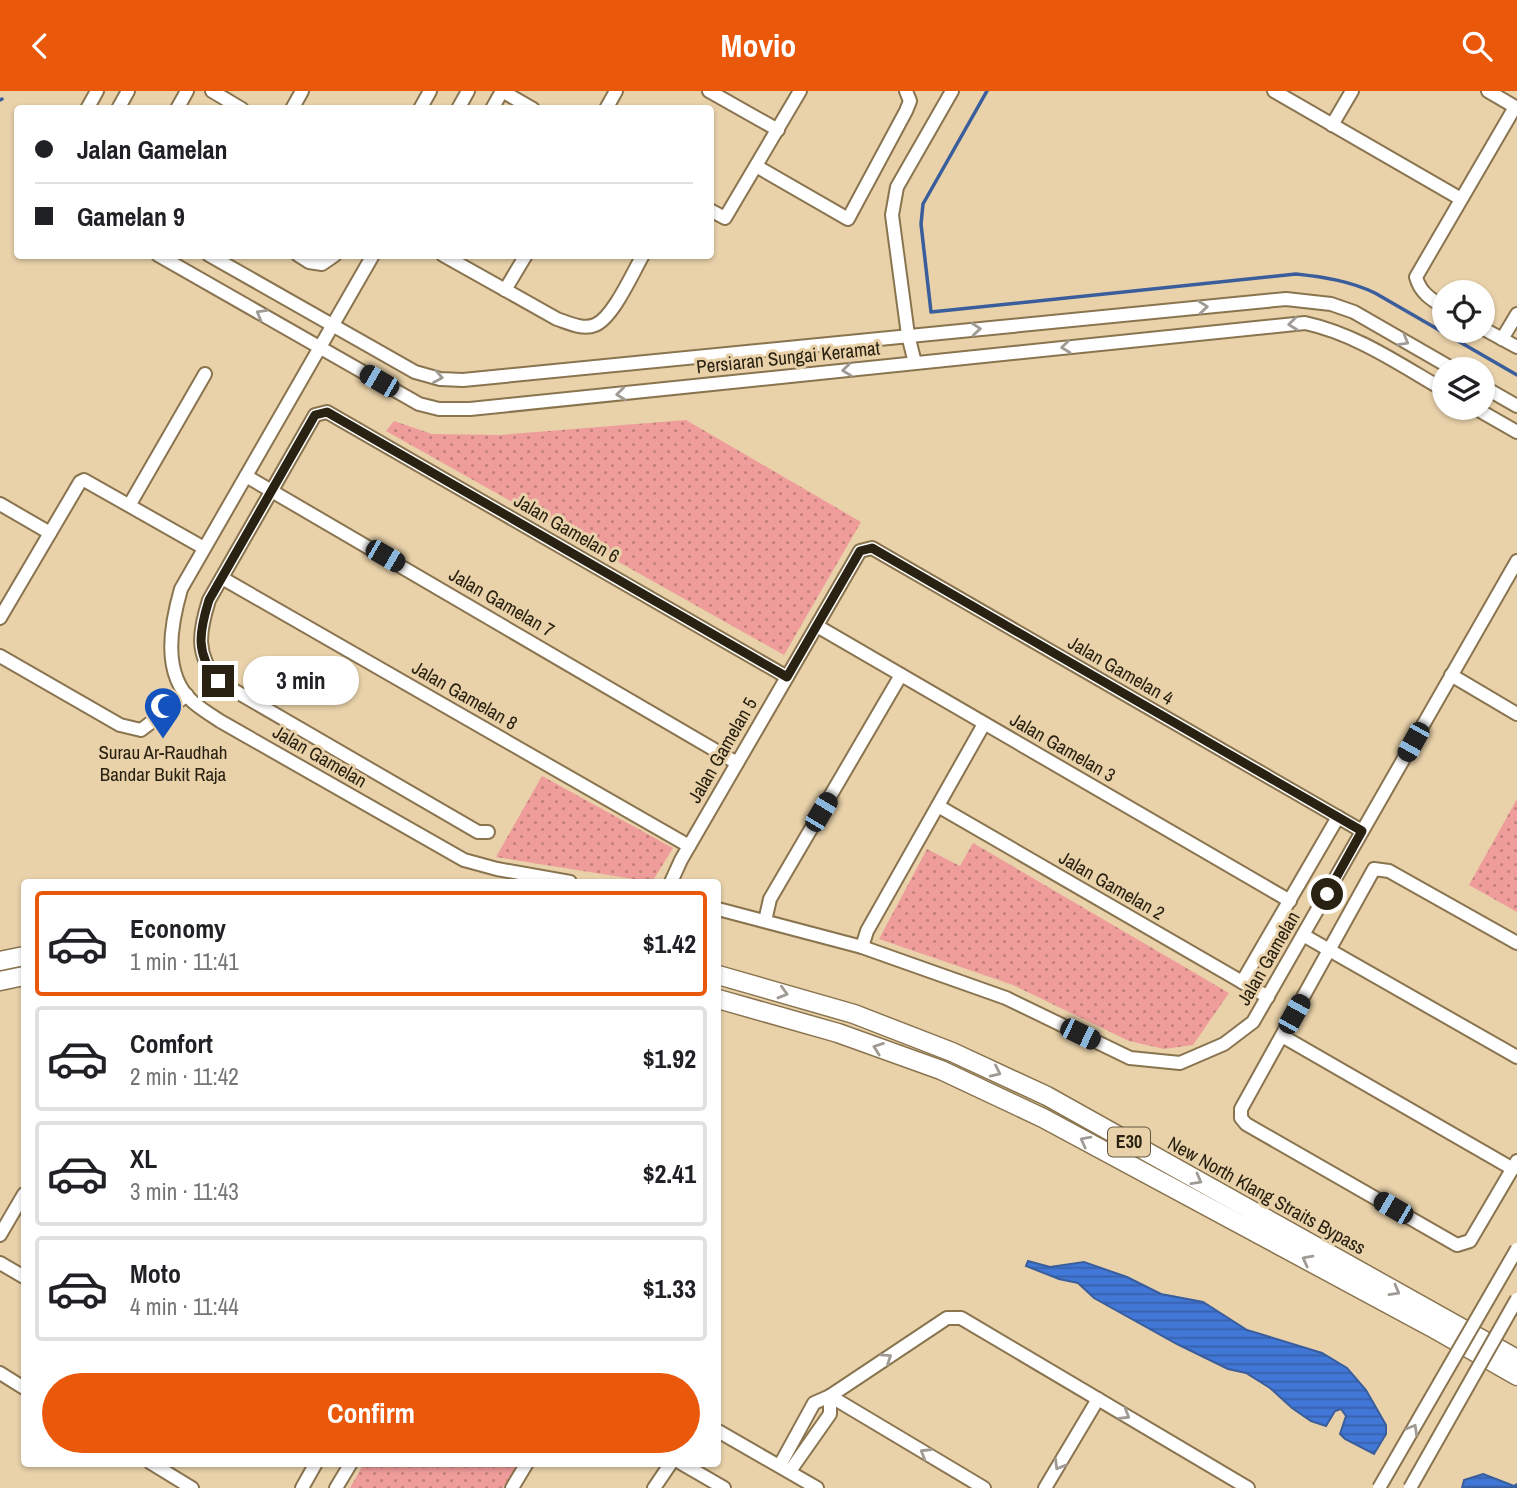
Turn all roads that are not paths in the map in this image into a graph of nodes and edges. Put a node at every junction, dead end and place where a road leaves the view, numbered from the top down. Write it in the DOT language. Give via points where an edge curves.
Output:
graph roads {
  1 [pos="212,91"];
  2 [pos="502,91"];
  3 [pos="709,91"];
  4 [pos="800,91"];
  5 [pos="906,91"];
  6 [pos="952,91"];
  7 [pos="1274,91"];
  8 [pos="1352,91"];
  9 [pos="1488,91"];
  10 [pos="235,105"];
  11 [pos="526,105"];
  12 [pos="1516,107"];
  13 [pos="1332,125"];
  14 [pos="778,129"];
  15 [pos="756,166"];
  16 [pos="1461,199"];
  17 [pos="714,212"];
  18 [pos="165,259"];
  19 [pos="216,259"];
  20 [pos="304,259"];
  21 [pos="332,259"];
  22 [pos="371,259"];
  23 [pos="450,259"];
  24 [pos="524,259"];
  25 [pos="641,259"];
  26 [pos="505,290"];
  27 [pos="1432,301"];
  28 [pos="1517,314"];
  29 [pos="333,326"];
  30 [pos="908,335"];
  31 [pos="1495,335"];
  32 [pos="1502,339"];
  33 [pos="1517,347"];
  34 [pos="320,348"];
  35 [pos="1432,357"];
  36 [pos="915,363"];
  37 [pos="205,374"];
  38 [pos="1432,383"];
  39 [pos="1495,393"];
  40 [pos="1517,406"];
  41 [pos="1495,419"];
  42 [pos="1517,432"];
  43 [pos="246,476"];
  44 [pos="272,491"];
  45 [pos="0,504"];
  46 [pos="130,504"];
  47 [pos="50,533"];
  48 [pos="204,548"];
  49 [pos="860,551"];
  50 [pos="1517,561"];
  51 [pos="222,577"];
  52 [pos="0,589"];
  53 [pos="12,597"];
  54 [pos="0,618"];
  55 [pos="817,627"];
  56 [pos="0,656"];
  57 [pos="901,675"];
  58 [pos="1451,675"];
  59 [pos="787,677"];
  60 [pos="187,695"];
  61 [pos="1517,714"];
  62 [pos="984,724"];
  63 [pos="737,763"];
  64 [pos="937,806"];
  65 [pos="1338,817"];
  66 [pos="1362,831"];
  67 [pos="488,832"];
  68 [pos="689,846"];
  69 [pos="553,879"];
  70 [pos="672,879"];
  71 [pos="1290,901"];
  72 [pos="721,910"];
  73 [pos="765,921"];
  74 [pos="1303,935"];
  75 [pos="1517,943"];
  76 [pos="862,947"];
  77 [pos="1329,950"];
  78 [pos="21,957"];
  79 [pos="0,961"];
  80 [pos="721,976"];
  81 [pos="21,978"];
  82 [pos="0,981"];
  83 [pos="1241,982"];
  84 [pos="1268,997"];
  85 [pos="721,1000"];
  86 [pos="1282,1036"];
  87 [pos="1517,1057"];
  88 [pos="1515,1165"];
  89 [pos="21,1199"];
  90 [pos="0,1235"];
  91 [pos="1517,1249"];
  92 [pos="0,1262"];
  93 [pos="21,1275"];
  94 [pos="1517,1299"];
  95 [pos="1517,1359"];
  96 [pos="0,1373"];
  97 [pos="1517,1376"];
  98 [pos="21,1386"];
  99 [pos="830,1396"];
  100 [pos="1098,1399"];
  101 [pos="721,1433"];
  102 [pos="157,1467"];
  103 [pos="314,1467"];
  104 [pos="345,1467"];
  105 [pos="525,1467"];
  106 [pos="668,1467"];
  107 [pos="688,1467"];
  108 [pos="785,1468"];
  109 [pos="192,1488"];
  110 [pos="302,1488"];
  111 [pos="336,1488"];
  112 [pos="512,1488"];
  113 [pos="654,1488"];
  114 [pos="724,1488"];
  115 [pos="817,1488"];
  116 [pos="984,1488"];
  117 [pos="1045,1488"];
  118 [pos="1248,1488"];
  119 [pos="1379,1488"];
  120 [pos="1410,1488"];
  1 -- 10 [label="street"];
  2 -- 11 [label="street"];
  3 -- 14 [label="street"];
  4 -- 14 [label="street"];
  5 -- 15 [label="street" via="910,101 906,111 848,219"];
  6 -- 30 [label="street" via="897,187 892,215"];
  7 -- 13 [label="street"];
  8 -- 13 [label="street"];
  9 -- 12 [label="street"];
  12 -- 16 [label="street"];
  13 -- 16 [label="street"];
  14 -- 15 [label="street"];
  15 -- 17 [label="street" via="725,218"];
  16 -- 27 [label="street" via="1416,277"];
  34 -- 18 [label="street, Persiaran Sungai Keramat, one-way"];
  19 -- 29 [label="street, Persiaran Sungai Keramat"];
  20 -- 21 [label="street" via="323,264"];
  22 -- 29 [label="street, Jalan Gamelan"];
  23 -- 26 [label="street"];
  24 -- 26 [label="street"];
  25 -- 26 [label="street" via="610,311 596,325 576,326 557,319"];
  28 -- 32 [label="street"];
  29 -- 30 [label="street, Persiaran Sungai Keramat, one-way" via="415,372 463,380"];
  29 -- 34 [label="street, Jalan Gamelan"];
  30 -- 35 [label="street, Persiaran Sungai Keramat, one-way" via="1286,299 1331,304 1354,312"];
  30 -- 36 [label="street"];
  31 -- 32 [label="street"];
  32 -- 33 [label="street"];
  36 -- 34 [label="street, Persiaran Sungai Keramat, one-way" via="439,409 419,404"];
  34 -- 43 [label="street, Jalan Gamelan"];
  38 -- 36 [label="street, Persiaran Sungai Keramat, one-way" via="1358,341 1304,323"];
  37 -- 46 [label="street"];
  39 -- 40 [label="street"];
  41 -- 42 [label="street"];
  43 -- 44 [label="street, Jalan Gamelan 7"];
  43 -- 48 [label="street, Jalan Gamelan"];
  44 -- 51 [label="street"];
  44 -- 59 [label="street, Jalan Gamelan 6" via="315,415 327,412"];
  44 -- 63 [label="street, Jalan Gamelan 7"];
  45 -- 47 [label="street"];
  46 -- 47 [label="street" via="84,480"];
  46 -- 48 [label="street"];
  47 -- 53 [label="street"];
  48 -- 60 [label="street, Jalan Gamelan" via="180,589 171,622 172,659"];
  49 -- 55 [label="street, Jalan Gamelan 5"];
  49 -- 65 [label="street, Jalan Gamelan 4" via="872,548"];
  50 -- 58 [label="street, Jalan Gamelan"];
  51 -- 67 [label="street" via="209,600 200,644 206,667 218,681 467,826"];
  51 -- 68 [label="street, Jalan Gamelan 8"];
  52 -- 53 [label="street"];
  53 -- 54 [label="street"];
  55 -- 57 [label="street, Jalan Gamelan 3"];
  55 -- 59 [label="street, Jalan Gamelan 5"];
  56 -- 60 [label="street" via="120,725 141,730"];
  57 -- 62 [label="street, Jalan Gamelan 3"];
  57 -- 73 [label="street" via="770,899"];
  58 -- 61 [label="street"];
  58 -- 66 [label="street, Jalan Gamelan"];
  59 -- 63 [label="street, Jalan Gamelan 5"];
  60 -- 69 [label="street, Jalan Gamelan" via="220,721 464,860"];
  62 -- 64 [label="street"];
  62 -- 71 [label="street, Jalan Gamelan 3"];
  63 -- 68 [label="street, Jalan Gamelan 5"];
  64 -- 76 [label="street"];
  64 -- 83 [label="street, Jalan Gamelan 2"];
  65 -- 66 [label="street, Jalan Gamelan 4"];
  65 -- 71 [label="street"];
  66 -- 74 [label="street, Jalan Gamelan"];
  68 -- 70 [label="street, Jalan Gamelan 5"];
  71 -- 83 [label="street"];
  72 -- 73 [label="street, Jalan Gamelan"];
  73 -- 76 [label="street, Jalan Gamelan"];
  74 -- 77 [label="street"];
  74 -- 84 [label="street, Jalan Gamelan"];
  75 -- 77 [label="street" via="1389,871 1374,869"];
  76 -- 84 [label="street, Jalan Gamelan" via="1006,998 1130,1058 1180,1063 1224,1044 1253,1022"];
  77 -- 86 [label="street"];
  77 -- 87 [label="street"];
  78 -- 79 [label="highway"];
  80 -- 95 [label="highway, New North Klang Straits Bypass / E30, one-way" via="854,1014 1048,1096"];
  81 -- 82 [label="highway"];
  83 -- 84 [label="street, Jalan Gamelan 2"];
  97 -- 85 [label="highway, New North Klang Straits Bypass / E30, one-way" via="1043,1118 941,1070 838,1033"];
  86 -- 88 [label="street"];
  86 -- 88 [label="street" via="1241,1109 1246,1124 1457,1245 1470,1241"];
  89 -- 90 [label="street"];
  119 -- 91 [label="street, one-way, bridge"];
  92 -- 93 [label="street"];
  94 -- 120 [label="street, bridge"];
  96 -- 98 [label="street"];
  99 -- 100 [label="street, one-way" via="947,1318 961,1318"];
  99 -- 108 [label="street" via="814,1403"];
  116 -- 99 [label="street, one-way"];
  100 -- 117 [label="street, one-way"];
  100 -- 118 [label="street, one-way"];
  101 -- 108 [label="street"];
  102 -- 109 [label="street"];
  103 -- 110 [label="street"];
  104 -- 111 [label="street"];
  105 -- 112 [label="street"];
  106 -- 113 [label="street"];
  107 -- 114 [label="street"];
  108 -- 115 [label="street"];
}
